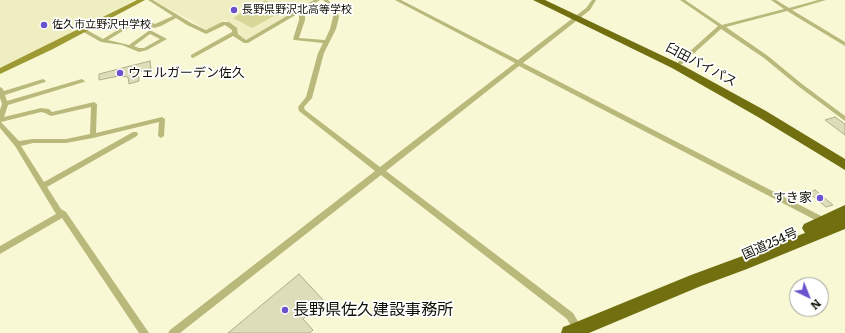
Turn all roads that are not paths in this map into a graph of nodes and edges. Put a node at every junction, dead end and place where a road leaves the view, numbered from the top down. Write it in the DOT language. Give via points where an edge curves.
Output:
graph roads {
  1 [pos="142,0"];
  2 [pos="150,0"];
  3 [pos="318,0"];
  4 [pos="325,0"];
  5 [pos="397,0"];
  6 [pos="538,0"];
  7 [pos="550,0"];
  8 [pos="594,0"];
  9 [pos="682,0"];
  10 [pos="773,0"];
  11 [pos="820,0"];
  12 [pos="789,9"];
  13 [pos="299,11"];
  14 [pos="177,16"];
  15 [pos="578,16"];
  16 [pos="106,18"];
  17 [pos="135,22"];
  18 [pos="720,27"];
  19 [pos="83,30"];
  20 [pos="235,33"];
  21 [pos="102,41"];
  22 [pos="326,42"];
  23 [pos="845,44"];
  24 [pos="131,46"];
  25 [pos="193,56"];
  26 [pos="519,62"];
  27 [pos="680,63"];
  28 [pos="0,71"];
  29 [pos="43,81"];
  30 [pos="82,81"];
  31 [pos="1,92"];
  32 [pos="6,104"];
  33 [pos="845,119"];
  34 [pos="0,124"];
  35 [pos="135,134"];
  36 [pos="93,136"];
  37 [pos="161,136"];
  38 [pos="17,144"];
  39 [pos="845,157"];
  40 [pos="845,165"];
  41 [pos="381,171"];
  42 [pos="43,186"];
  43 [pos="845,211"];
  44 [pos="63,214"];
  45 [pos="824,221"];
  46 [pos="845,223"];
  47 [pos="0,250"];
  48 [pos="697,280"];
  49 [pos="575,332"];
  50 [pos="144,333"];
  51 [pos="173,333"];
  1 -- 16 [label="main road"];
  2 -- 14 [label="street"];
  3 -- 13 [label="street"];
  4 -- 22 [label="street" via="334,9 336,17"];
  5 -- 26 [label="street"];
  6 -- 15 [label="highway, 臼田バイパス"];
  7 -- 15 [label="highway, 臼田バイパス"];
  8 -- 15 [label="street" via="591,7"];
  9 -- 18 [label="street"];
  10 -- 12 [label="street"];
  11 -- 12 [label="street"];
  12 -- 18 [label="street"];
  12 -- 23 [label="street"];
  13 -- 20 [label="street" via="246,42"];
  13 -- 22 [label="street" via="302,20 296,39"];
  14 -- 17 [label="street" via="154,26 146,22"];
  14 -- 20 [label="street" via="206,32 227,23 235,29"];
  15 -- 26 [label="street"];
  15 -- 27 [label="highway, 臼田バイパス"];
  15 -- 40 [label="highway, 臼田バイパス" via="730,96"];
  16 -- 17 [label="street"];
  16 -- 19 [label="main road"];
  17 -- 21 [label="street"];
  18 -- 27 [label="street"];
  18 -- 33 [label="street" via="766,57"];
  19 -- 21 [label="street"];
  19 -- 28 [label="main road"];
  20 -- 25 [label="street"];
  21 -- 24 [label="street"];
  22 -- 41 [label="street" via="309,98 301,107 302,111"];
  24 -- 24 [label="street" via="145,50 164,39 150,32"];
  26 -- 41 [label="street"];
  26 -- 45 [label="street"];
  27 -- 39 [label="highway, 臼田バイパス" via="768,109"];
  29 -- 31 [label="street"];
  30 -- 32 [label="street"];
  31 -- 32 [label="street"];
  32 -- 36 [label="street" via="0,120 41,110 51,114 94,104"];
  34 -- 38 [label="street"];
  35 -- 42 [label="street"];
  36 -- 37 [label="street" via="162,119"];
  36 -- 38 [label="street" via="66,141 33,141"];
  38 -- 42 [label="street"];
  41 -- 49 [label="street" via="570,316"];
  41 -- 51 [label="street"];
  42 -- 44 [label="street" via="58,211"];
  43 -- 45 [label="highway, 国道254号"];
  44 -- 47 [label="street"];
  44 -- 50 [label="street"];
  45 -- 48 [label="highway, 国道254号" via="736,259"];
  46 -- 48 [label="highway, 国道254号"];
  48 -- 49 [label="highway, 国道254号"];
}
